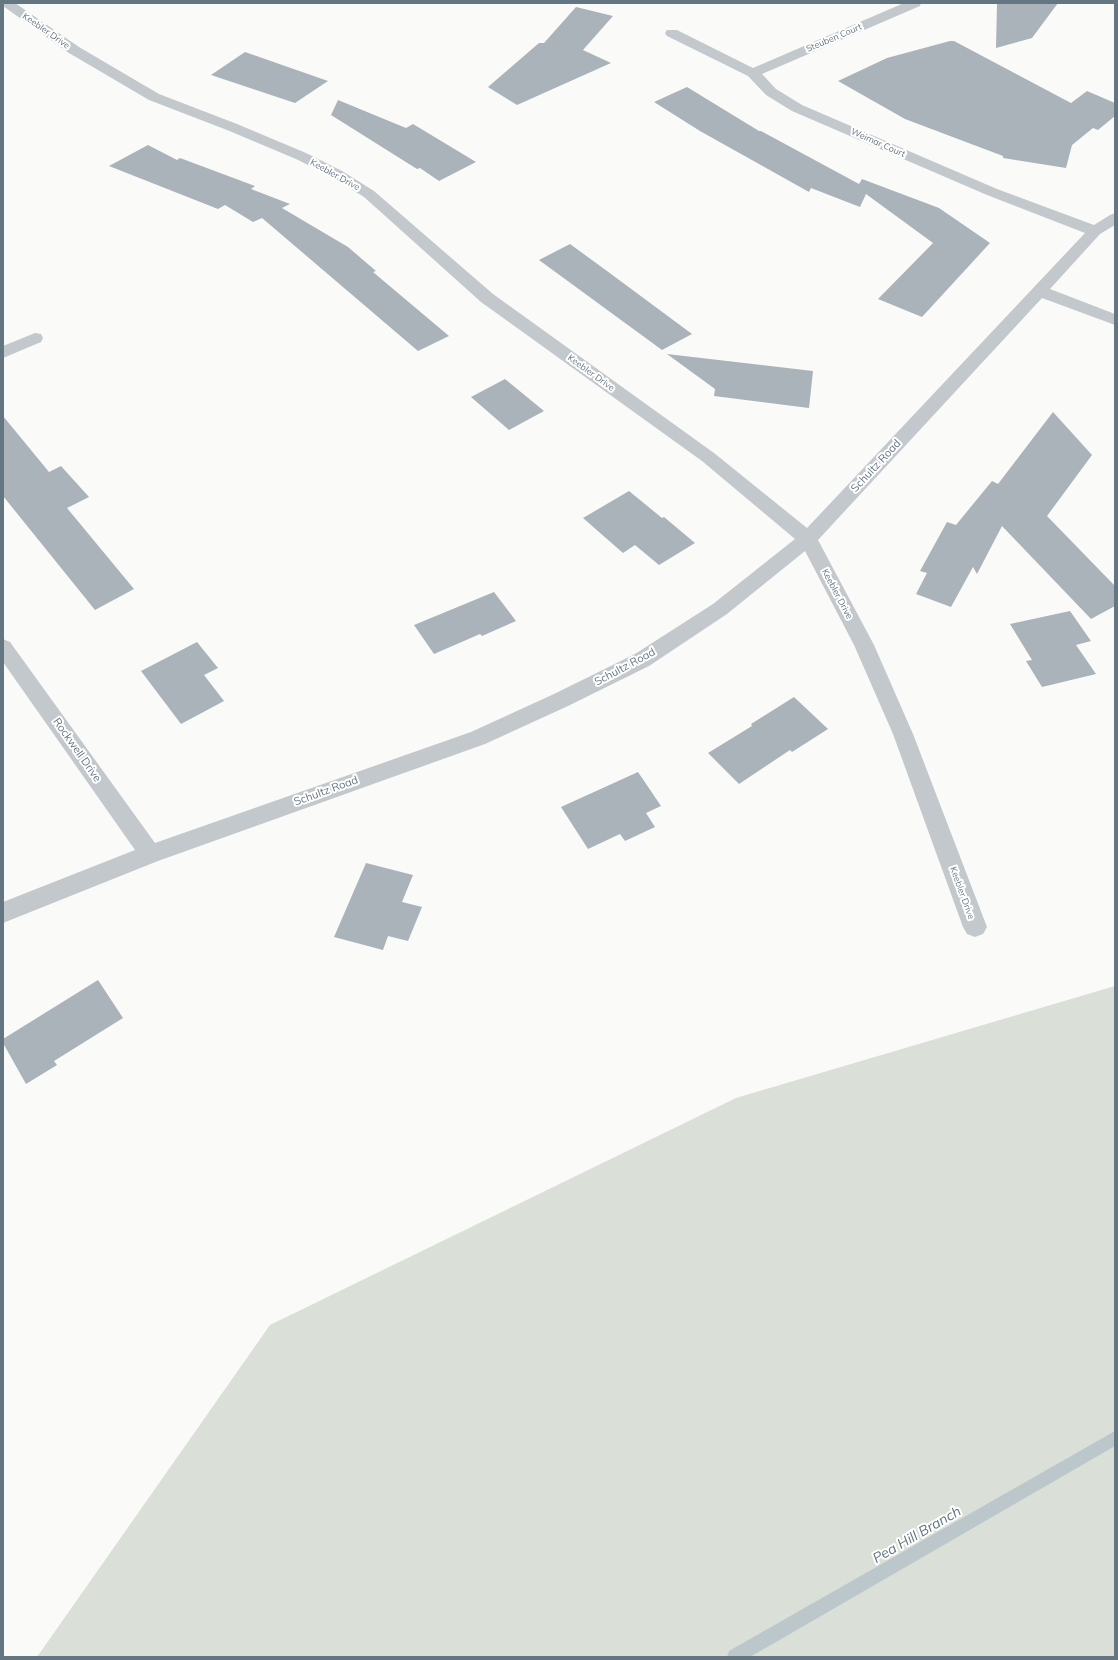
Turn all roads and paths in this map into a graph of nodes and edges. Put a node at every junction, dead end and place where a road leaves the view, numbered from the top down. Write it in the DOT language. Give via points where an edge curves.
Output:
graph roads {
  1 [pos="7,3"];
  2 [pos="915,3"];
  3 [pos="672,33"];
  4 [pos="753,73"];
  5 [pos="1115,218"];
  6 [pos="1095,231"];
  7 [pos="1039,291"];
  8 [pos="1115,320"];
  9 [pos="35,338"];
  10 [pos="3,353"];
  11 [pos="808,539"];
  12 [pos="3,647"];
  13 [pos="150,854"];
  14 [pos="3,913"];
  15 [pos="975,927"];
  1 -- 11 [label="street, Keebler Drive" via="74,50 154,97 302,156 369,194 487,298 708,457"];
  2 -- 4 [label="street, Steuben Court"];
  3 -- 4 [label="street, Weimar Court"];
  4 -- 6 [label="street, Weimar Court" via="772,92 797,108 992,192"];
  5 -- 6 [label="street, Schultz Road"];
  6 -- 7 [label="street, Schultz Road"];
  7 -- 8 [label="street"];
  7 -- 11 [label="street, Schultz Road"];
  9 -- 10 [label="street"];
  11 -- 13 [label="street, Schultz Road" via="720,609 642,660 561,700 478,738"];
  11 -- 15 [label="street, Keebler Drive" via="864,645 903,734"];
  12 -- 13 [label="street, Rockwell Drive"];
  13 -- 14 [label="street, Schultz Road"];
}
